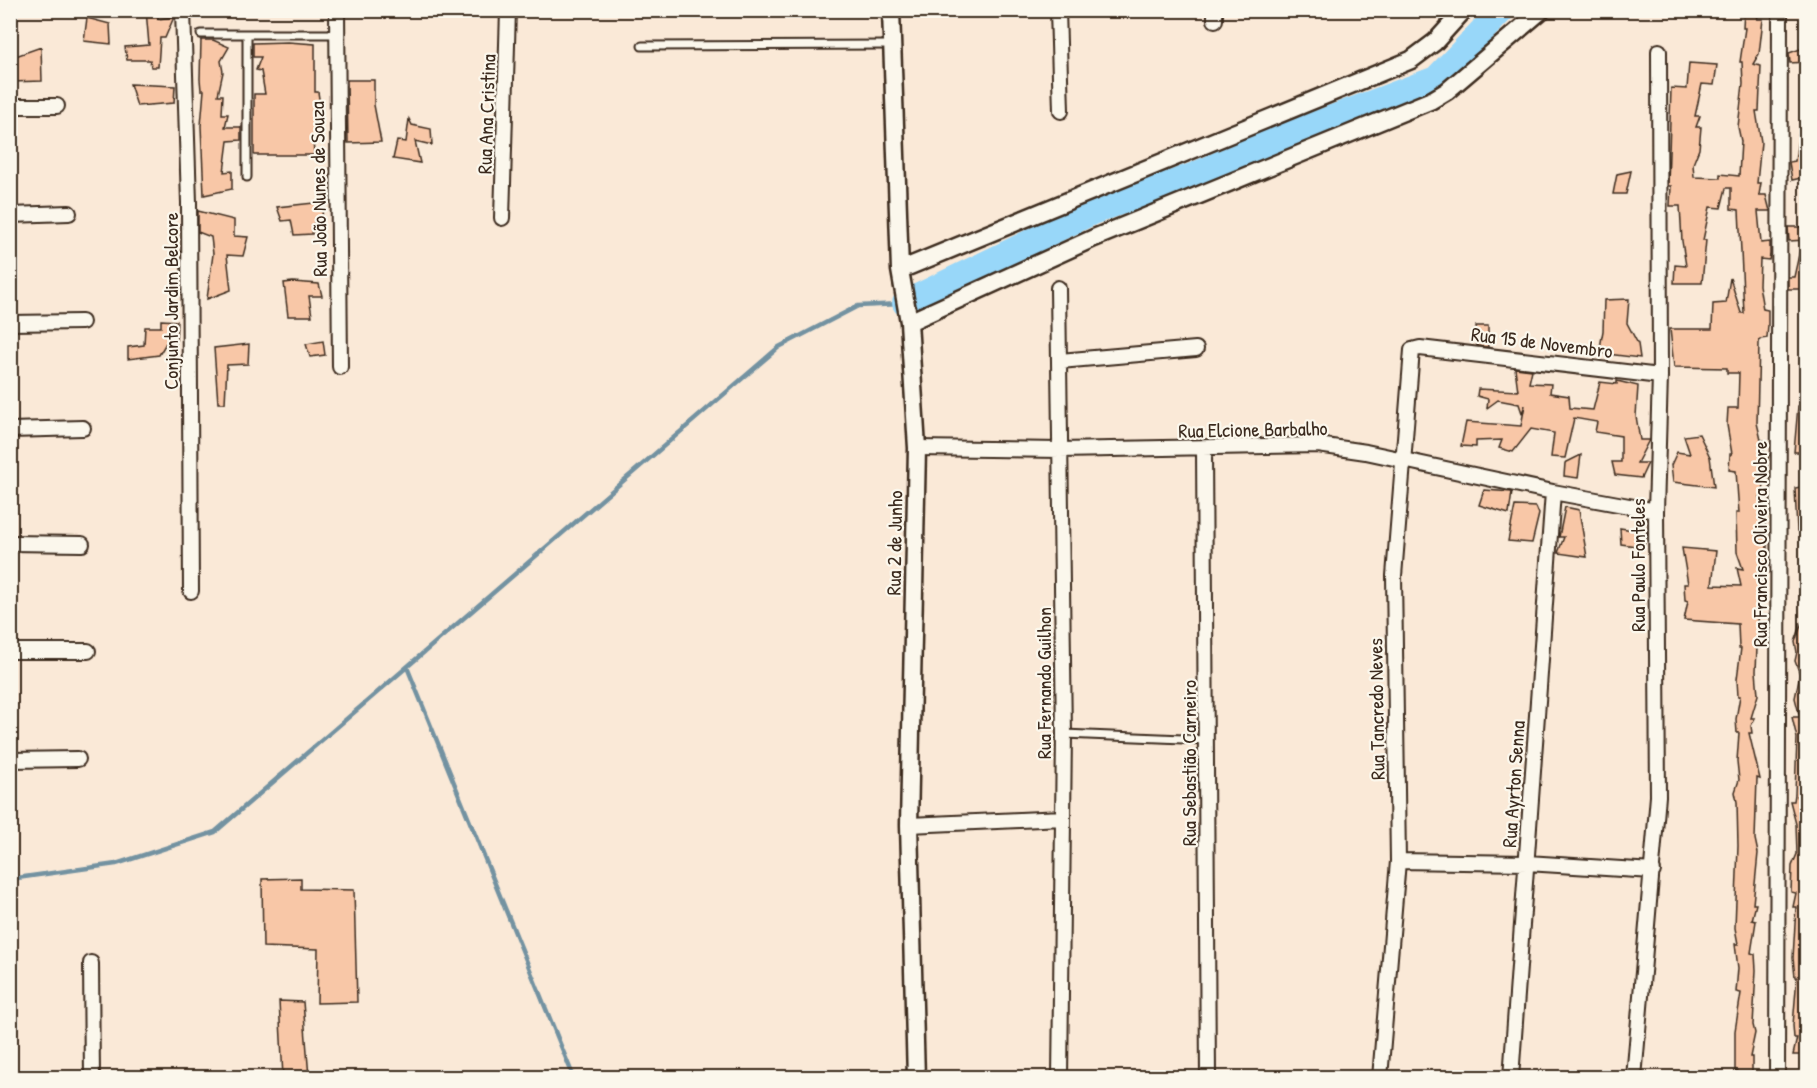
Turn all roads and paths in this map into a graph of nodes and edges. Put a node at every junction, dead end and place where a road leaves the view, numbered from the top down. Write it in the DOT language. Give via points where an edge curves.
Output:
graph roads {
  1 [pos="183,10"];
  2 [pos="337,10"];
  3 [pos="508,10"];
  4 [pos="891,10"];
  5 [pos="1058,10"];
  6 [pos="1464,10"];
  7 [pos="1542,10"];
  8 [pos="1780,10"];
  9 [pos="201,34"];
  10 [pos="247,34"];
  11 [pos="337,34"];
  12 [pos="891,45"];
  13 [pos="642,46"];
  14 [pos="1659,51"];
  15 [pos="10,106"];
  16 [pos="57,106"];
  17 [pos="1061,111"];
  18 [pos="247,177"];
  19 [pos="69,213"];
  20 [pos="10,215"];
  21 [pos="502,218"];
  22 [pos="900,270"];
  23 [pos="1058,288"];
  24 [pos="82,322"];
  25 [pos="909,322"];
  26 [pos="10,323"];
  27 [pos="1420,348"];
  28 [pos="1196,349"];
  29 [pos="1060,361"];
  30 [pos="340,367"];
  31 [pos="1660,376"];
  32 [pos="83,428"];
  33 [pos="10,430"];
  34 [pos="917,448"];
  35 [pos="1204,449"];
  36 [pos="1060,450"];
  37 [pos="1402,460"];
  38 [pos="1553,492"];
  39 [pos="1656,511"];
  40 [pos="10,543"];
  41 [pos="82,544"];
  42 [pos="191,591"];
  43 [pos="10,651"];
  44 [pos="88,651"];
  45 [pos="1064,734"];
  46 [pos="1208,740"];
  47 [pos="78,759"];
  48 [pos="10,760"];
  49 [pos="1062,818"];
  50 [pos="909,825"];
  51 [pos="1398,861"];
  52 [pos="1527,863"];
  53 [pos="1653,871"];
  54 [pos="91,963"];
  55 [pos="92,1077"];
  56 [pos="916,1077"];
  57 [pos="1060,1077"];
  58 [pos="1208,1077"];
  59 [pos="1380,1077"];
  60 [pos="1511,1077"];
  61 [pos="1634,1077"];
  62 [pos="1777,1077"];
  1 -- 42 [label="street, Conjunto Jardim Belcore" via="189,202"];
  2 -- 11 [label="street, Rua João Nunes de Souza"];
  3 -- 21 [label="street, Rua Ana Cristina"];
  4 -- 12 [label="street, Rua 2 de Junho"];
  5 -- 17 [label="street"];
  6 -- 22 [label="street" via="1435,42 1411,60"];
  7 -- 25 [label="street" via="1447,91 1432,99 1094,238"];
  8 -- 62 [label="street, Rua Francisco Oliveira Nobre"];
  9 -- 10 [label="lane"];
  10 -- 11 [label="lane"];
  10 -- 18 [label="lane"];
  11 -- 30 [label="street, Rua João Nunes de Souza"];
  12 -- 13 [label="lane"];
  12 -- 22 [label="street, Rua 2 de Junho"];
  14 -- 31 [label="street, Rua Paulo Fonteles"];
  15 -- 16 [label="street"];
  19 -- 20 [label="street"];
  22 -- 25 [label="street, Rua 2 de Junho"];
  23 -- 29 [label="street, Rua Fernando Guilhon"];
  24 -- 26 [label="street"];
  25 -- 34 [label="street, Rua 2 de Junho"];
  27 -- 31 [label="street, Rua 15 de Novembro"];
  27 -- 37 [label="street, Rua Tancredo Neves" via="1412,350"];
  28 -- 29 [label="street"];
  29 -- 36 [label="street, Rua Fernando Guilhon"];
  31 -- 39 [label="street, Rua Paulo Fonteles"];
  32 -- 33 [label="street"];
  34 -- 36 [label="street, Rua Elcione Barbalho"];
  34 -- 50 [label="street, Rua 2 de Junho"];
  35 -- 36 [label="street, Rua Elcione Barbalho"];
  35 -- 37 [label="street, Rua Elcione Barbalho" via="1318,445"];
  35 -- 46 [label="street, Rua Sebastião Carneiro"];
  36 -- 45 [label="street, Rua Fernando Guilhon"];
  37 -- 38 [label="street, Rua Elcione Barbalho"];
  37 -- 51 [label="street, Rua Tancredo Neves" via="1394,576"];
  38 -- 39 [label="street, Rua Elcione Barbalho"];
  38 -- 52 [label="street, Rua Ayrton Senna"];
  39 -- 53 [label="street, Rua Paulo Fonteles" via="1658,796"];
  40 -- 41 [label="street"];
  43 -- 44 [label="street"];
  45 -- 46 [label="lane"];
  45 -- 49 [label="street, Rua Fernando Guilhon"];
  46 -- 58 [label="street, Rua Sebastião Carneiro"];
  47 -- 48 [label="street"];
  49 -- 50 [label="street"];
  49 -- 57 [label="street, Rua Fernando Guilhon"];
  50 -- 56 [label="street, Rua 2 de Junho"];
  51 -- 52 [label="street"];
  51 -- 59 [label="street, Rua Tancredo Neves"];
  52 -- 53 [label="street"];
  52 -- 60 [label="street, Rua Ayrton Senna"];
  53 -- 61 [label="street, Rua Paulo Fonteles"];
  54 -- 55 [label="street"];
}
